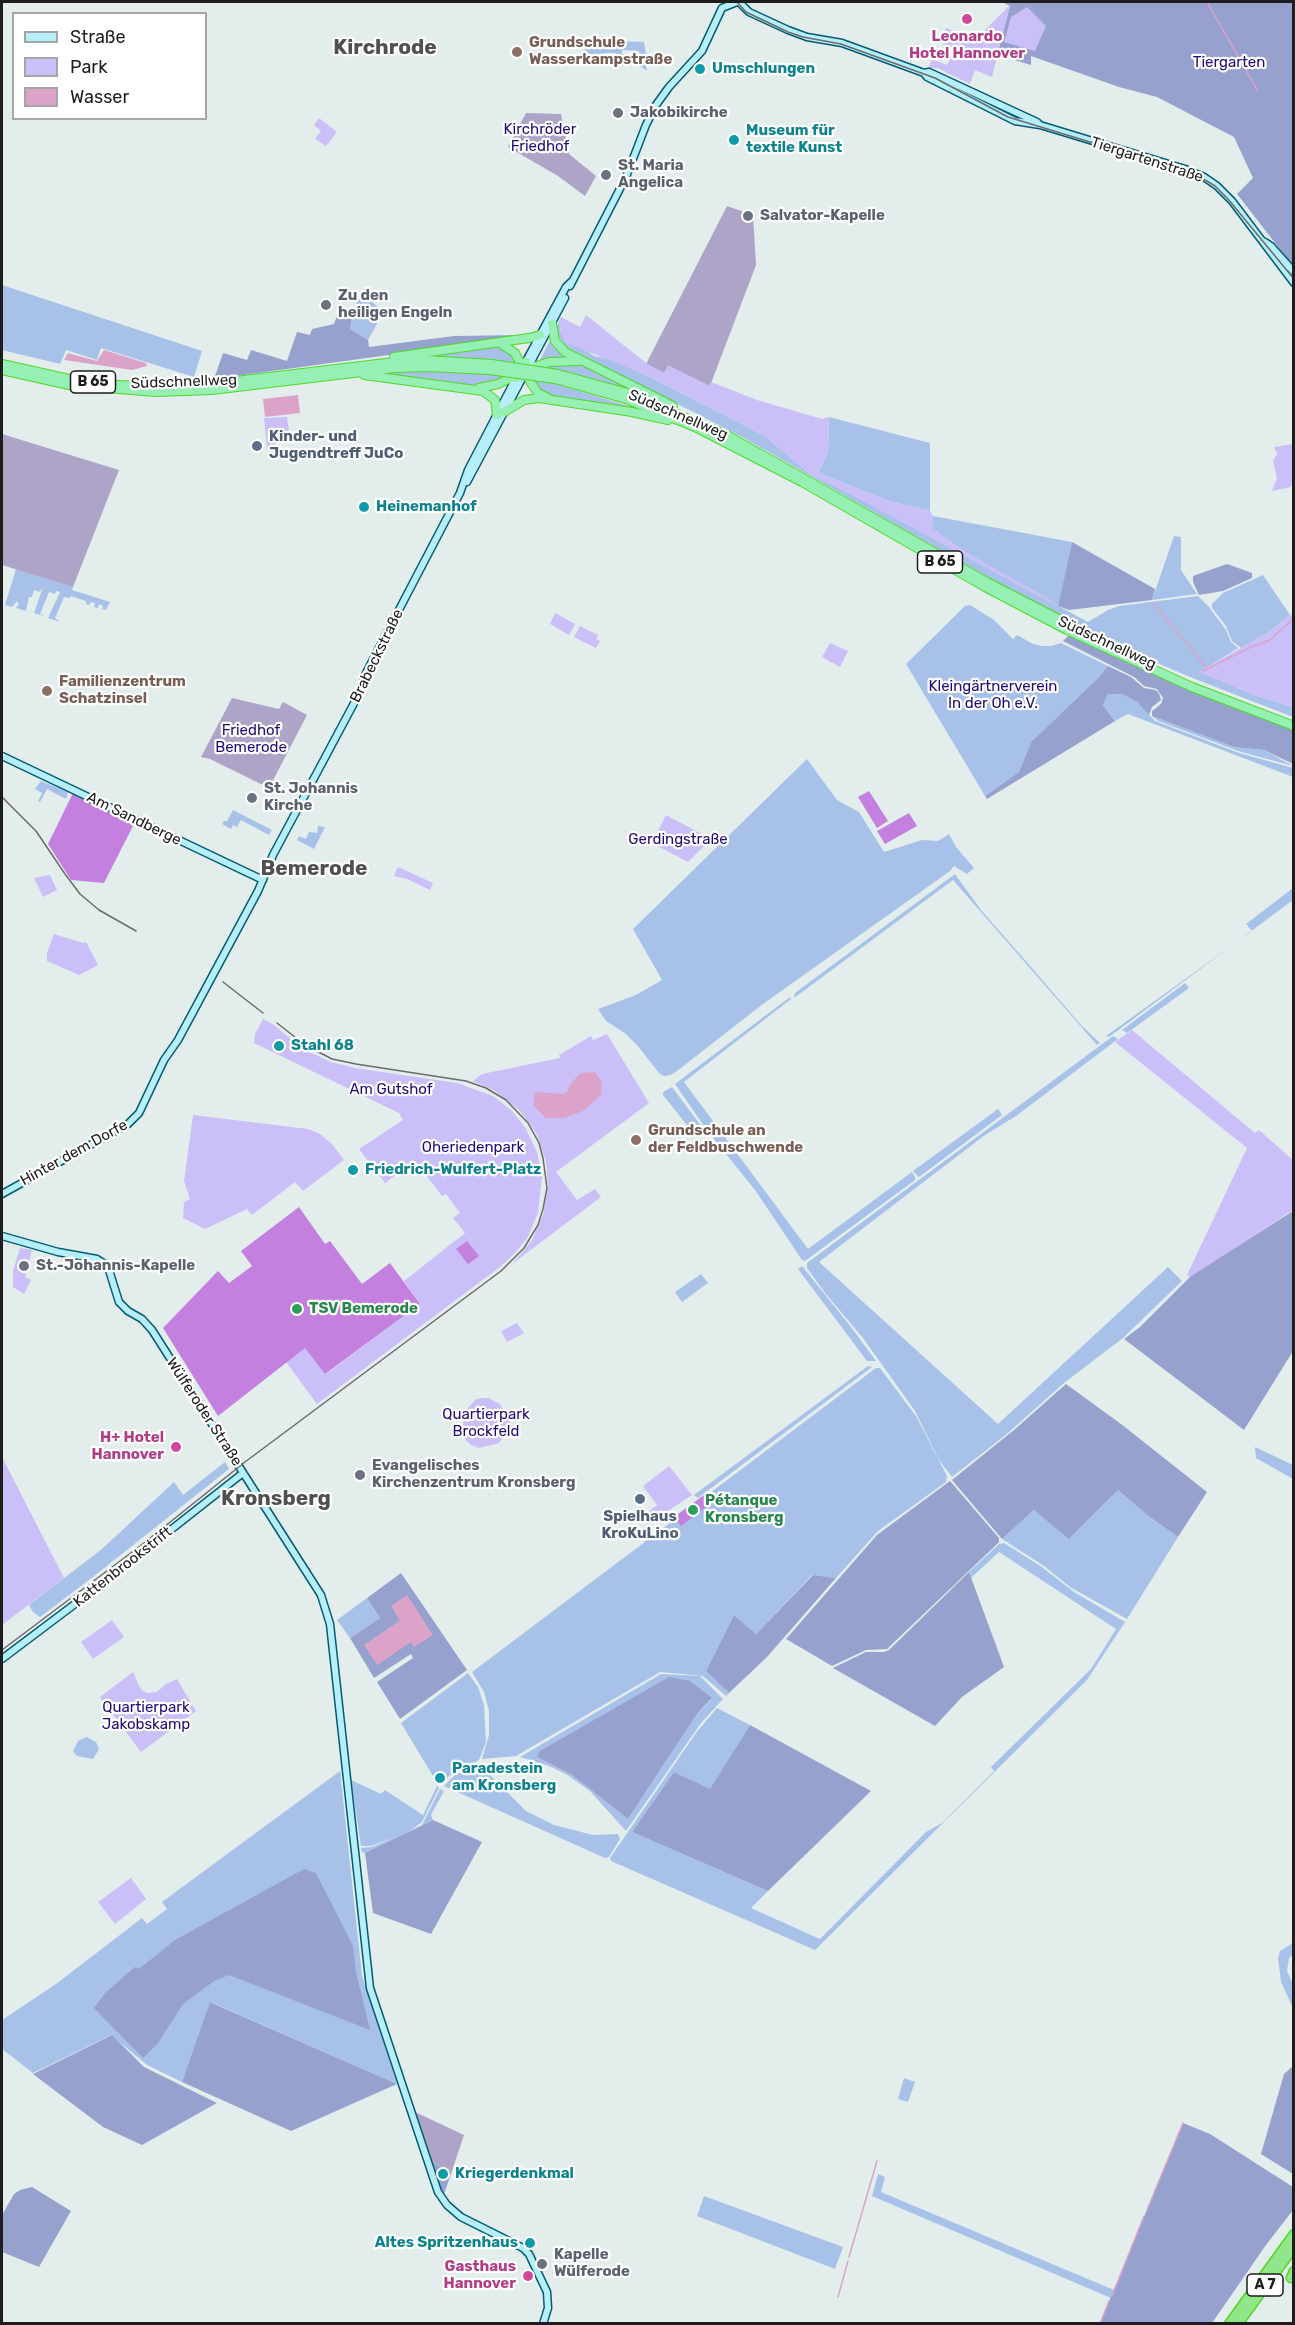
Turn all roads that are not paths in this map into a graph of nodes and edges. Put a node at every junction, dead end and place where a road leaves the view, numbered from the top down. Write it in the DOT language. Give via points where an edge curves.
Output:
graph roads {
  1 [pos="738,2"];
  2 [pos="1264,242"];
  3 [pos="1293,272"];
  4 [pos="1293,283"];
  5 [pos="553,319"];
  6 [pos="540,335"];
  7 [pos="499,343"];
  8 [pos="2,364"];
  9 [pos="363,364"];
  10 [pos="491,367"];
  11 [pos="600,368"];
  12 [pos="2,370"];
  13 [pos="524,371"];
  14 [pos="344,373"];
  15 [pos="556,377"];
  16 [pos="212,387"];
  17 [pos="186,388"];
  18 [pos="468,389"];
  19 [pos="553,400"];
  20 [pos="500,414"];
  21 [pos="695,428"];
  22 [pos="727,435"];
  23 [pos="803,480"];
  24 [pos="1082,635"];
  25 [pos="1293,721"];
  26 [pos="1293,726"];
  27 [pos="2,756"];
  28 [pos="262,882"];
  29 [pos="142,1108"];
  30 [pos="2,1194"];
  31 [pos="2,1236"];
  32 [pos="243,1473"];
  33 [pos="2,1659"];
  34 [pos="1293,2234"];
  35 [pos="1293,2247"];
  36 [pos="543,2324"];
  37 [pos="1229,2324"];
  38 [pos="1238,2324"];
  1 -- 2 [label="main road, Tiergartenstraße" via="749,12 796,33 842,43 924,73 1022,123 1040,125 1204,177 1227,196"];
  1 -- 5 [label="main road, Brabeckstraße" via="722,8 702,51 656,105 626,177"];
  2 -- 3 [label="main road, Tiergartenstraße"];
  2 -- 4 [label="main road, Tiergartenstraße"];
  5 -- 6 [label="main road, Brabeckstraße"];
  5 -- 11 [label="highway" via="555,341 561,348"];
  5 -- 13 [label="main road, Brabeckstraße"];
  6 -- 7 [label="highway"];
  6 -- 13 [label="main road, Brabeckstraße"];
  7 -- 9 [label="highway"];
  7 -- 13 [label="highway" via="512,349"];
  8 -- 17 [label="highway, Südschnellweg / B 65" via="86,381"];
  9 -- 10 [label="highway, Südschnellweg / B 65" via="426,360"];
  9 -- 16 [label="highway, Südschnellweg / B 65"];
  10 -- 14 [label="highway, Südschnellweg / B 65"];
  10 -- 15 [label="highway, Südschnellweg / B 65, bridge"];
  11 -- 13 [label="highway" via="567,360"];
  11 -- 22 [label="highway"];
  12 -- 17 [label="highway, Südschnellweg / B 65" via="88,388"];
  13 -- 18 [label="highway" via="498,384"];
  13 -- 19 [label="highway" via="534,388"];
  13 -- 20 [label="main road, Brabeckstraße"];
  14 -- 16 [label="highway, Südschnellweg / B 65"];
  14 -- 18 [label="highway"];
  15 -- 21 [label="highway, Südschnellweg / B 65" via="626,399"];
  15 -- 22 [label="highway, Südschnellweg / B 65" via="628,393"];
  16 -- 17 [label="highway, Südschnellweg / B 65"];
  18 -- 20 [label="highway" via="492,396"];
  19 -- 20 [label="highway" via="524,400"];
  19 -- 21 [label="highway" via="639,413"];
  20 -- 28 [label="main road, Brabeckstraße"];
  21 -- 23 [label="highway, Südschnellweg / B 65"];
  22 -- 23 [label="highway, Südschnellweg / B 65"];
  23 -- 24 [label="highway, Südschnellweg / B 65"];
  24 -- 25 [label="highway, Südschnellweg / B 65"];
  24 -- 26 [label="highway, Südschnellweg / B 65" via="1192,687"];
  27 -- 28 [label="main road, Am Sandberge" via="237,866"];
  28 -- 29 [label="main road, Brabeckstraße" via="164,1060"];
  29 -- 30 [label="main road, Hinter dem Dorfe" via="128,1124"];
  31 -- 32 [label="main road, Wülferoder Straße" via="101,1261 109,1270 119,1302 152,1330"];
  32 -- 33 [label="main road, Kattenbrookstrift"];
  32 -- 36 [label="main road, Wülferoder Straße" via="326,1605 370,1988 434,2183 457,2215 529,2254 547,2292"];
  34 -- 37 [label="highway, A 7"];
  35 -- 38 [label="highway, A 7"];
}
